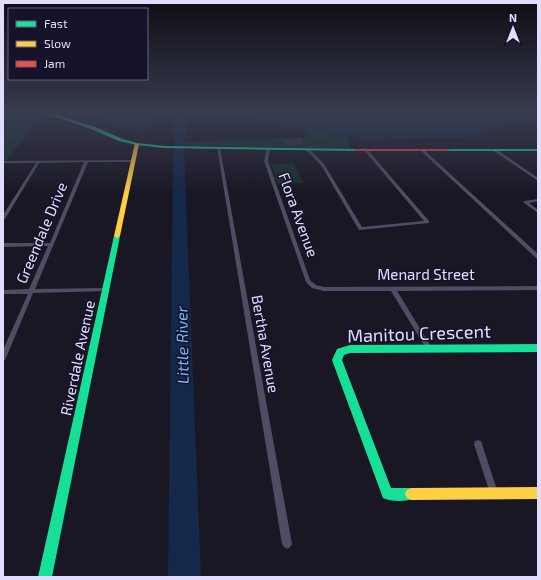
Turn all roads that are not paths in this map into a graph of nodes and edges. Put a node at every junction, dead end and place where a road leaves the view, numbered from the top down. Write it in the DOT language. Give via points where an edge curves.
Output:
graph roads {
  1 [pos="121,140"];
  2 [pos="137,144"];
  3 [pos="153,146"];
  4 [pos="218,148"];
  5 [pos="268,149"];
  6 [pos="308,150"];
  7 [pos="365,150"];
  8 [pos="422,150"];
  9 [pos="495,150"];
  10 [pos="537,151"];
  11 [pos="134,158"];
  12 [pos="3,162"];
  13 [pos="38,162"];
  14 [pos="86,162"];
  15 [pos="538,180"];
  16 [pos="538,200"];
  17 [pos="538,212"];
  18 [pos="3,219"];
  19 [pos="51,244"];
  20 [pos="3,245"];
  21 [pos="538,258"];
  22 [pos="314,288"];
  23 [pos="538,288"];
  24 [pos="393,289"];
  25 [pos="106,290"];
  26 [pos="31,291"];
  27 [pos="3,292"];
  28 [pos="429,348"];
  29 [pos="538,348"];
  30 [pos="3,358"];
  31 [pos="478,444"];
  32 [pos="538,493"];
  33 [pos="495,494"];
  34 [pos="287,544"];
  35 [pos="45,577"];
  1 -- 2 [label="main road"];
  2 -- 3 [label="main road"];
  2 -- 11 [label="main road, Riverdale Avenue"];
  3 -- 4 [label="main road"];
  3 -- 11 [label="main road" via="140,150"];
  4 -- 5 [label="main road"];
  4 -- 34 [label="street, Bertha Avenue"];
  5 -- 6 [label="main road"];
  5 -- 22 [label="street, Flora Avenue" via="266,161 308,281"];
  6 -- 7 [label="main road"];
  6 -- 7 [label="street" via="322,164 361,229 427,222"];
  7 -- 8 [label="main road"];
  8 -- 9 [label="main road"];
  8 -- 21 [label="street"];
  9 -- 10 [label="main road"];
  9 -- 15 [label="street"];
  11 -- 14 [label="street"];
  11 -- 25 [label="main road, Riverdale Avenue"];
  12 -- 13 [label="street"];
  13 -- 14 [label="street"];
  13 -- 18 [label="street"];
  14 -- 19 [label="street, Greendale Drive"];
  16 -- 17 [label="street" via="525,202"];
  19 -- 20 [label="street"];
  19 -- 26 [label="street, Greendale Drive"];
  22 -- 24 [label="street, Menard Street"];
  23 -- 24 [label="street, Menard Street"];
  24 -- 28 [label="street"];
  25 -- 26 [label="street"];
  25 -- 35 [label="main road, Riverdale Avenue"];
  26 -- 27 [label="street"];
  26 -- 30 [label="street, Greendale Drive"];
  28 -- 29 [label="main road, Manitou Crescent"];
  28 -- 33 [label="main road, Manitou Crescent" via="350,349 340,352 337,360 387,494"];
  31 -- 33 [label="street"];
  32 -- 33 [label="main road, Manitou Crescent"];
}
